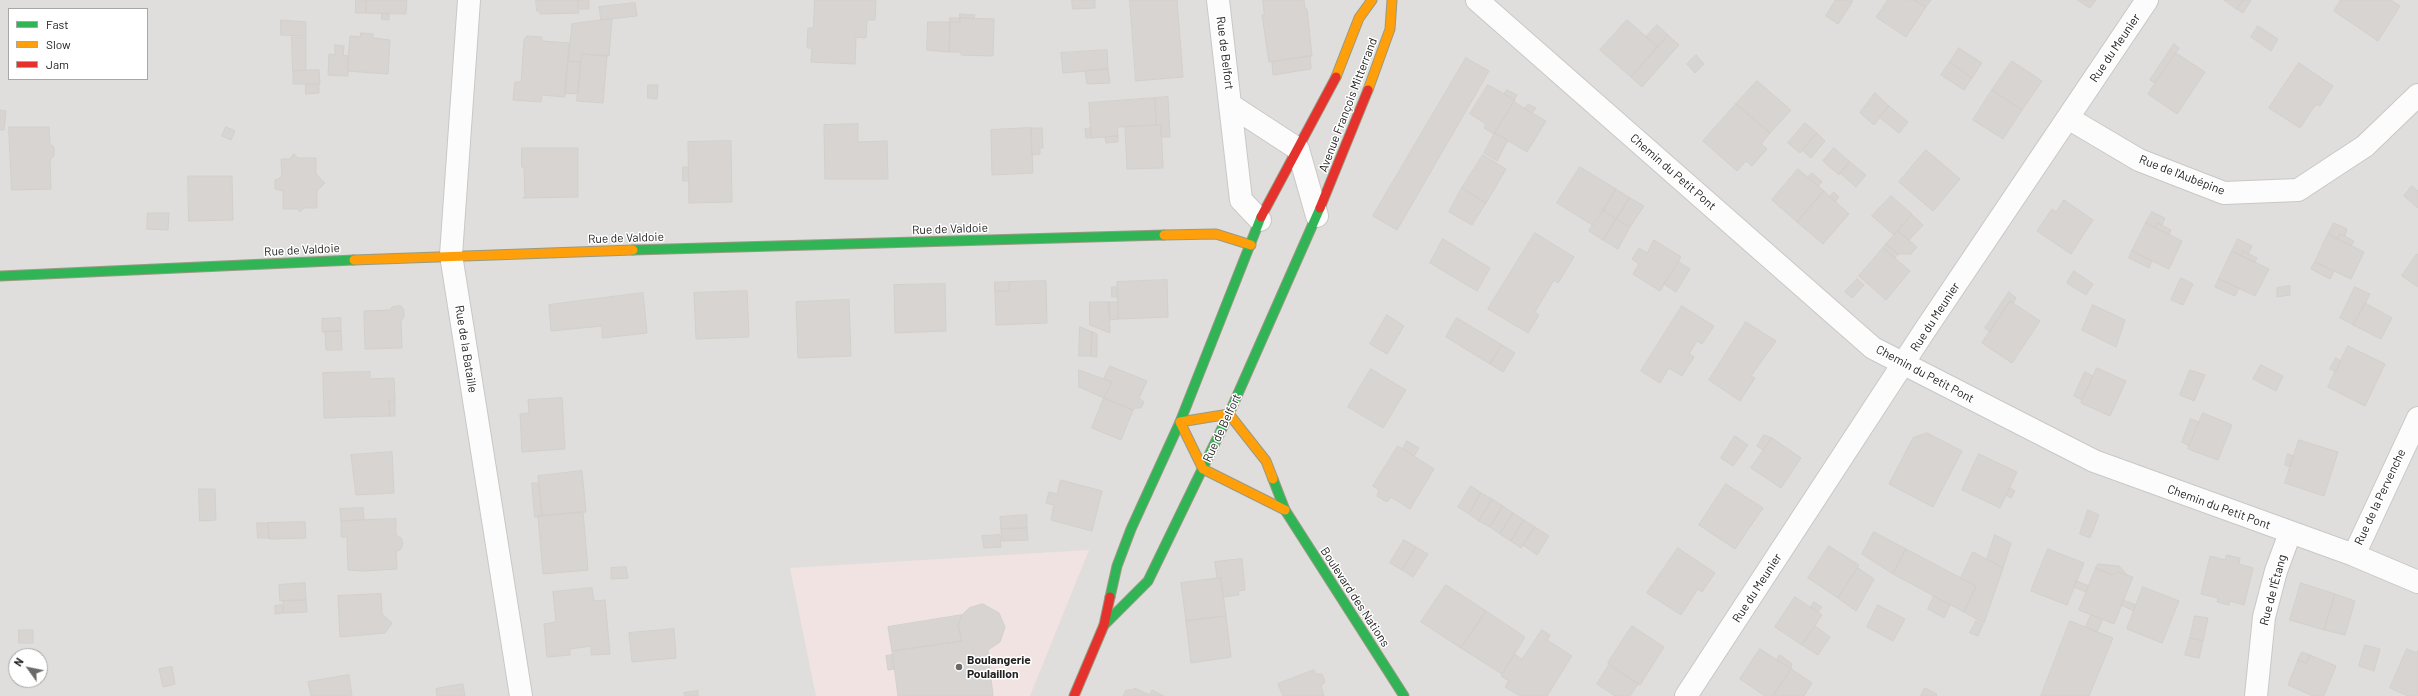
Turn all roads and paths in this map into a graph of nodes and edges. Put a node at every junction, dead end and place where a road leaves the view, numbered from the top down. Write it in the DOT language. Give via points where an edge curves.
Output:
graph roads {
  1 [pos="469,0"];
  2 [pos="1218,0"];
  3 [pos="1372,0"];
  4 [pos="1392,0"];
  5 [pos="1477,0"];
  6 [pos="2147,0"];
  7 [pos="2418,95"];
  8 [pos="1232,106"];
  9 [pos="2068,118"];
  10 [pos="1298,149"];
  11 [pos="1317,216"];
  12 [pos="1260,220"];
  13 [pos="1251,245"];
  14 [pos="451,254"];
  15 [pos="1,276"];
  16 [pos="1904,364"];
  17 [pos="1230,414"];
  18 [pos="2418,418"];
  19 [pos="1180,422"];
  20 [pos="1203,469"];
  21 [pos="1285,510"];
  22 [pos="2290,533"];
  23 [pos="2354,555"];
  24 [pos="2418,582"];
  25 [pos="1104,625"];
  26 [pos="521,696"];
  27 [pos="1074,696"];
  28 [pos="1404,696"];
  29 [pos="1686,696"];
  30 [pos="2256,696"];
  1 -- 14 [label="street, Rue de la Bataille"];
  2 -- 8 [label="street, Rue de Belfort"];
  3 -- 10 [label="main road, Avenue François Mitterrand" via="1359,18 1339,71"];
  4 -- 11 [label="main road, Avenue François Mitterrand" via="1390,29"];
  5 -- 16 [label="street, Chemin du Petit Pont" via="1873,348"];
  6 -- 9 [label="street, Rue du Meunier"];
  7 -- 9 [label="street, Rue de l'Aubépine" via="2365,146 2298,190 2224,193 2139,160"];
  8 -- 10 [label="street, Rue de Belfort"];
  8 -- 12 [label="street, Rue de Belfort" via="1241,200"];
  9 -- 16 [label="street, Rue du Meunier"];
  10 -- 11 [label="street"];
  10 -- 12 [label="main road, Rue de Belfort"];
  11 -- 17 [label="main road, Rue de Belfort"];
  12 -- 13 [label="main road, Rue de Belfort"];
  13 -- 14 [label="main road, Rue de Valdoie" via="1216,234"];
  13 -- 19 [label="main road, Rue de Belfort"];
  14 -- 15 [label="main road, Rue de Valdoie"];
  14 -- 26 [label="street, Rue de la Bataille"];
  16 -- 22 [label="street, Chemin du Petit Pont" via="2094,461"];
  16 -- 29 [label="street, Rue du Meunier"];
  17 -- 19 [label="main road"];
  17 -- 20 [label="main road, Rue de Belfort"];
  17 -- 21 [label="main road, Boulevard des Nations" via="1266,461"];
  18 -- 23 [label="street, Rue de la Pervenche"];
  19 -- 20 [label="main road"];
  19 -- 25 [label="main road, Rue de Belfort" via="1131,529 1117,566"];
  20 -- 21 [label="main road"];
  20 -- 25 [label="main road, Rue de Belfort" via="1148,581"];
  21 -- 28 [label="main road, Boulevard des Nations"];
  22 -- 23 [label="street, Chemin du Petit Pont"];
  22 -- 30 [label="street, Rue de l'Étang" via="2276,571 2264,617"];
  23 -- 24 [label="street, Chemin du Petit Pont"];
  25 -- 27 [label="main road, Rue de Belfort"];
}
